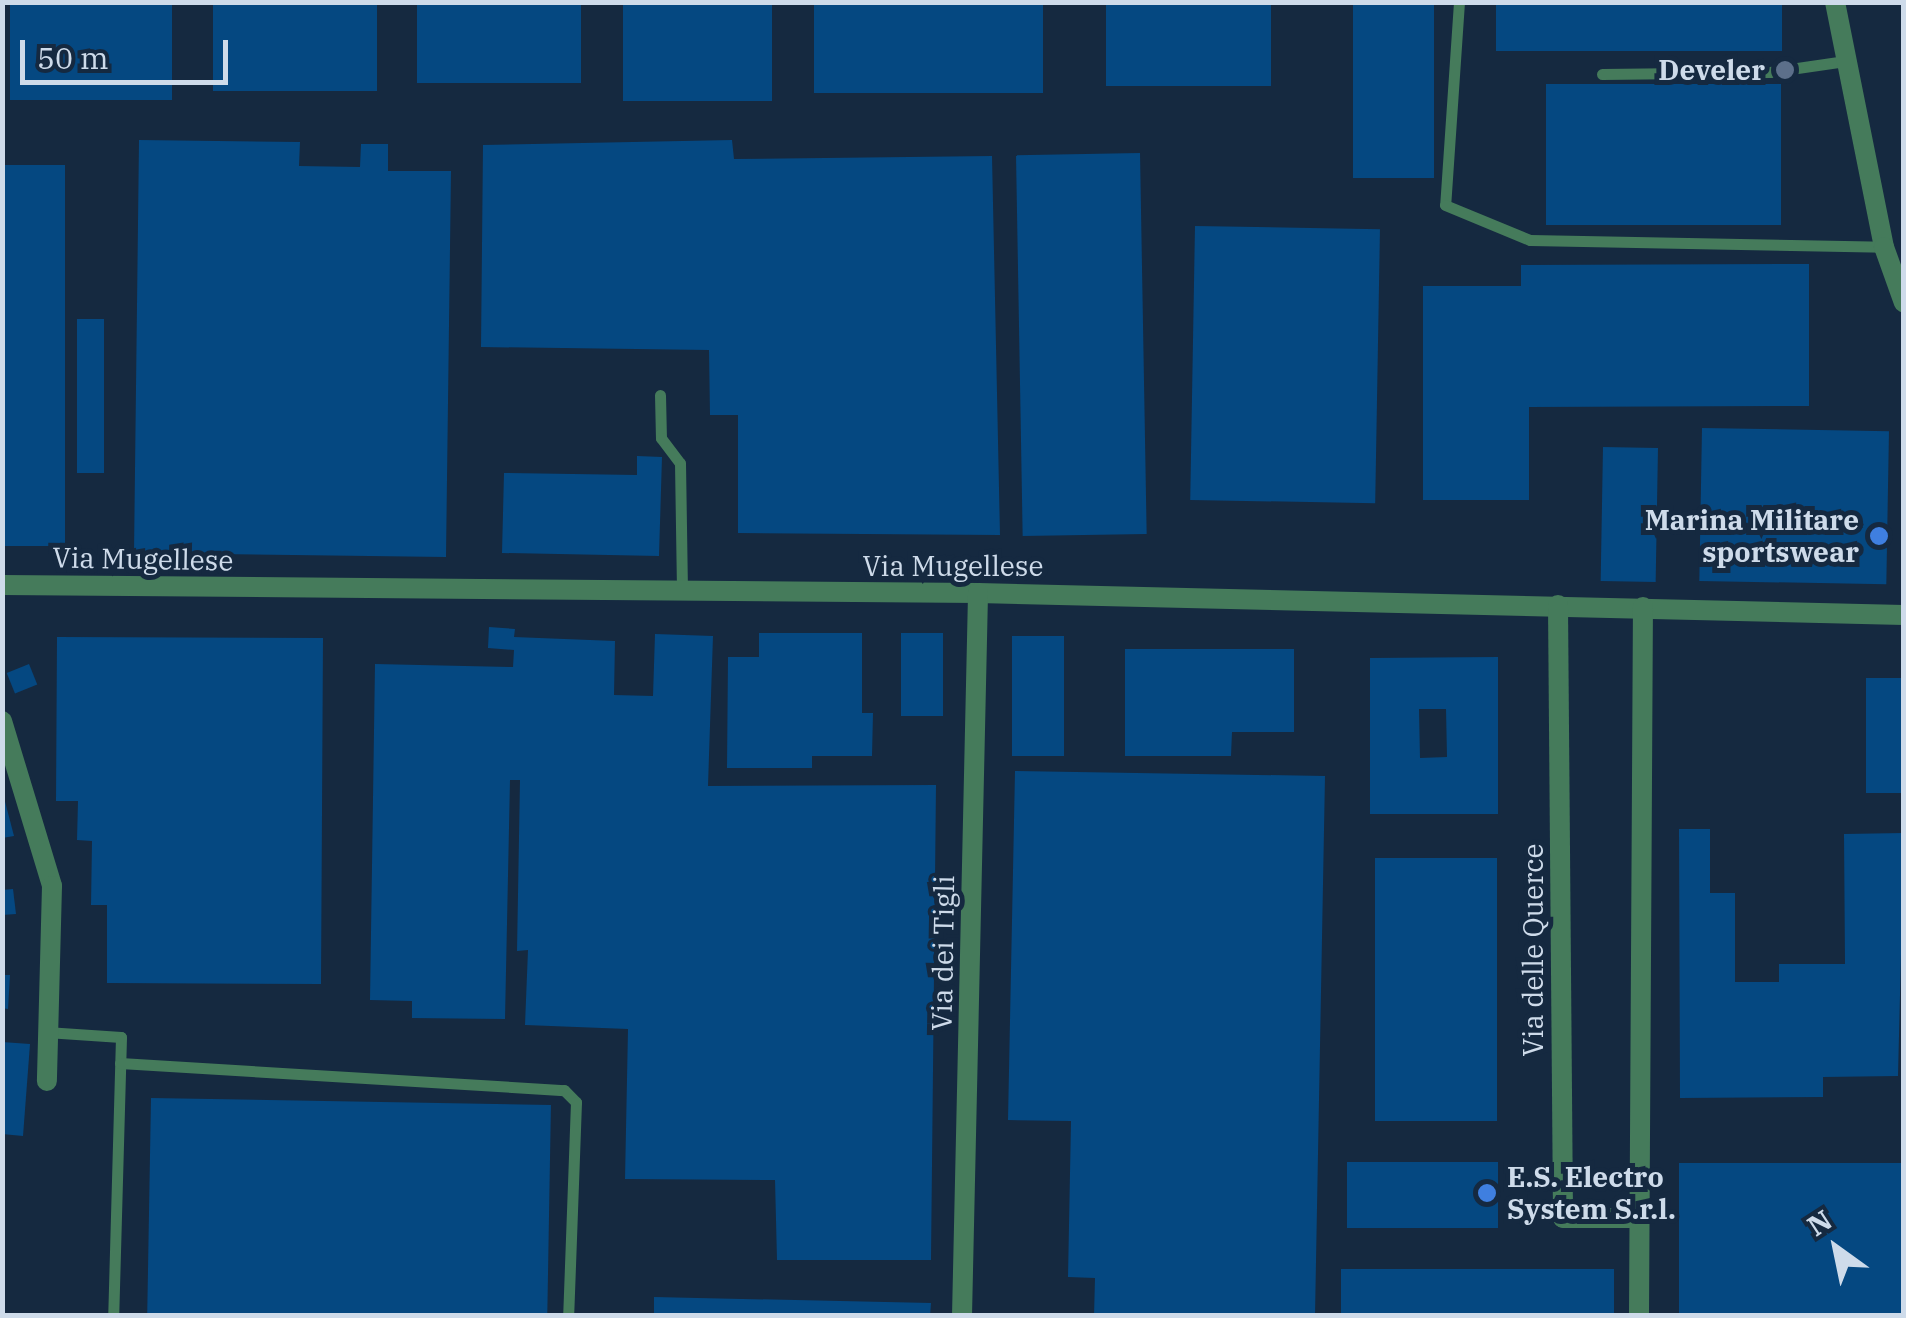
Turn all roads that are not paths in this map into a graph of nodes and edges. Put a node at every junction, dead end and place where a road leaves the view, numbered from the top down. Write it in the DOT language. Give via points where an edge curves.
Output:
graph roads {
  1 [pos="1459,2"];
  2 [pos="1835,2"];
  3 [pos="1846,61"];
  4 [pos="1602,74"];
  5 [pos="1884,247"];
  6 [pos="1898,279"];
  7 [pos="1904,303"];
  8 [pos="660,395"];
  9 [pos="2,585"];
  10 [pos="978,592"];
  11 [pos="682,593"];
  12 [pos="1558,605"];
  13 [pos="1642,607"];
  14 [pos="1904,615"];
  15 [pos="2,721"];
  16 [pos="46,1032"];
  17 [pos="120,1063"];
  18 [pos="47,1081"];
  19 [pos="1640,1218"];
  20 [pos="113,1316"];
  21 [pos="568,1316"];
  22 [pos="962,1316"];
  23 [pos="1639,1316"];
  1 -- 5 [label="lane" via="1445,205 1530,240"];
  2 -- 3 [label="street"];
  3 -- 4 [label="lane" via="1770,72"];
  3 -- 5 [label="street"];
  5 -- 6 [label="street"];
  6 -- 7 [label="street"];
  8 -- 11 [label="lane" via="661,438 680,463"];
  9 -- 11 [label="street, Via Mugellese"];
  10 -- 11 [label="street, Via Mugellese"];
  10 -- 12 [label="street, Via Mugellese"];
  10 -- 22 [label="street, Via dei Tigli"];
  12 -- 13 [label="street, Via Mugellese"];
  12 -- 19 [label="street, Via delle Querce" via="1563,1218"];
  13 -- 14 [label="street, Via Mugellese"];
  13 -- 19 [label="street"];
  15 -- 16 [label="street" via="52,886"];
  16 -- 17 [label="lane" via="121,1037"];
  16 -- 18 [label="street"];
  17 -- 20 [label="lane"];
  17 -- 21 [label="lane" via="564,1090 576,1102"];
  19 -- 23 [label="street"];
}
